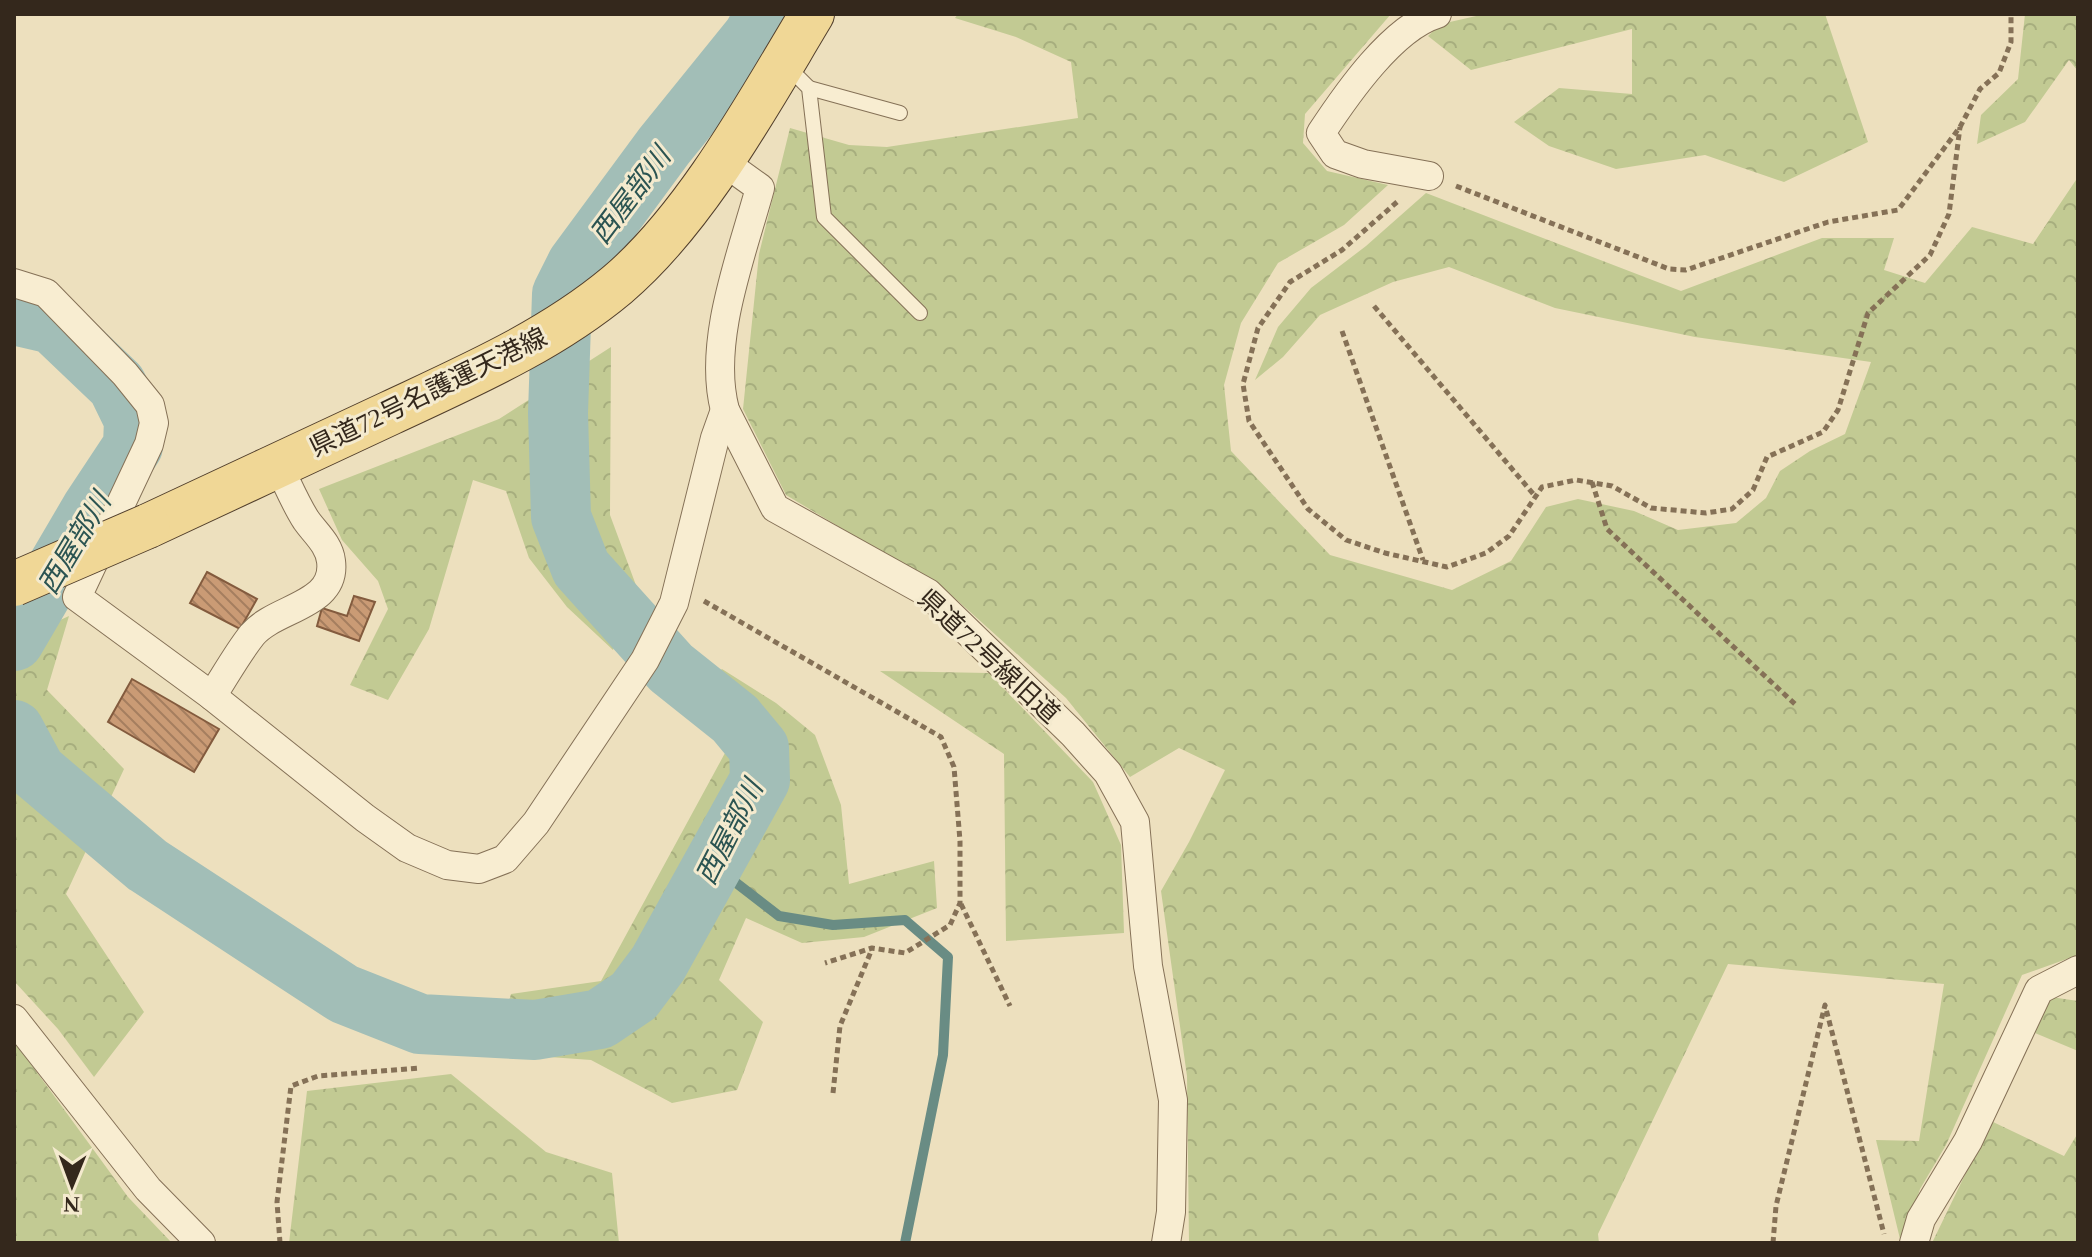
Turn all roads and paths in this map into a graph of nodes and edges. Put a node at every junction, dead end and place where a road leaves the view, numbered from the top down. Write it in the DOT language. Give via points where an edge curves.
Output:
graph roads {
  1 [pos="812,14"];
  2 [pos="1437,14"];
  3 [pos="2011,14"];
  4 [pos="796,75"];
  5 [pos="900,113"];
  6 [pos="1960,127"];
  7 [pos="721,160"];
  8 [pos="1429,176"];
  9 [pos="14,283"];
  10 [pos="1374,306"];
  11 [pos="920,313"];
  12 [pos="1342,331"];
  13 [pos="725,410"];
  14 [pos="278,465"];
  15 [pos="1592,482"];
  16 [pos="1535,496"];
  17 [pos="1424,561"];
  18 [pos="14,584"];
  19 [pos="676,595"];
  20 [pos="212,696"];
  21 [pos="1796,705"];
  22 [pos="960,903"];
  23 [pos="872,948"];
  24 [pos="825,963"];
  25 [pos="2078,970"];
  26 [pos="1010,1006"];
  27 [pos="14,1019"];
  28 [pos="419,1068"];
  29 [pos="833,1093"];
  30 [pos="201,1243"];
  31 [pos="280,1243"];
  32 [pos="1166,1243"];
  33 [pos="1773,1243"];
  34 [pos="1886,1243"];
  35 [pos="1914,1243"];
  1 -- 4 [label="main road, 県道72号名護運天港線"];
  2 -- 8 [label="street" via="1421,19 1353,85 1321,133 1335,154"];
  3 -- 6 [label="path" via="2011,42 1999,73 1980,89"];
  4 -- 5 [label="lane"];
  4 -- 7 [label="main road, 県道72号名護運天港線"];
  4 -- 11 [label="lane" via="824,217"];
  6 -- 8 [label="path" via="1898,210 1828,222 1686,270 1669,269"];
  6 -- 15 [label="path" via="1949,214 1930,255 1868,313 1838,410 1823,432 1767,457 1753,490 1732,509 1706,513 1651,508 1612,486"];
  7 -- 13 [label="street, 県道72号線旧道" via="760,188 725,318 720,381"];
  7 -- 14 [label="main road, 県道72号名護運天港線" via="672,228 592,304 489,367"];
  8 -- 17 [label="path" via="1342,250 1290,282 1258,328 1243,384 1249,421 1308,509 1346,540"];
  9 -- 20 [label="street" via="46,293 125,374 150,405 154,423 137,473 77,597"];
  10 -- 16 [label="path"];
  12 -- 17 [label="path"];
  13 -- 19 [label="street"];
  13 -- 32 [label="street, 県道72号線旧道" via="775,508 928,593 1073,734 1108,773 1135,822 1148,966 1173,1100"];
  14 -- 18 [label="main road, 県道72号名護運天港線, bridge"];
  14 -- 20 [label="street" via="325,544 331,579 326,589 253,633"];
  15 -- 16 [label="path" via="1542,487"];
  15 -- 21 [label="path" via="1607,529"];
  16 -- 17 [label="path" via="1509,536 1486,553 1447,567"];
  19 -- 20 [label="street" via="645,660 536,823 505,859 479,869 447,865 407,848"];
  19 -- 22 [label="path" via="941,737 954,767"];
  22 -- 23 [label="path" via="947,928 908,951"];
  22 -- 26 [label="path"];
  23 -- 24 [label="path"];
  23 -- 29 [label="path" via="840,1026"];
  25 -- 35 [label="street" via="2039,990 1968,1141 1921,1219"];
  27 -- 30 [label="street" via="148,1189"];
  28 -- 31 [label="path" via="318,1076 291,1086 277,1202"];
  33 -- 34 [label="path" via="1776,1206 1825,1005"];
}
